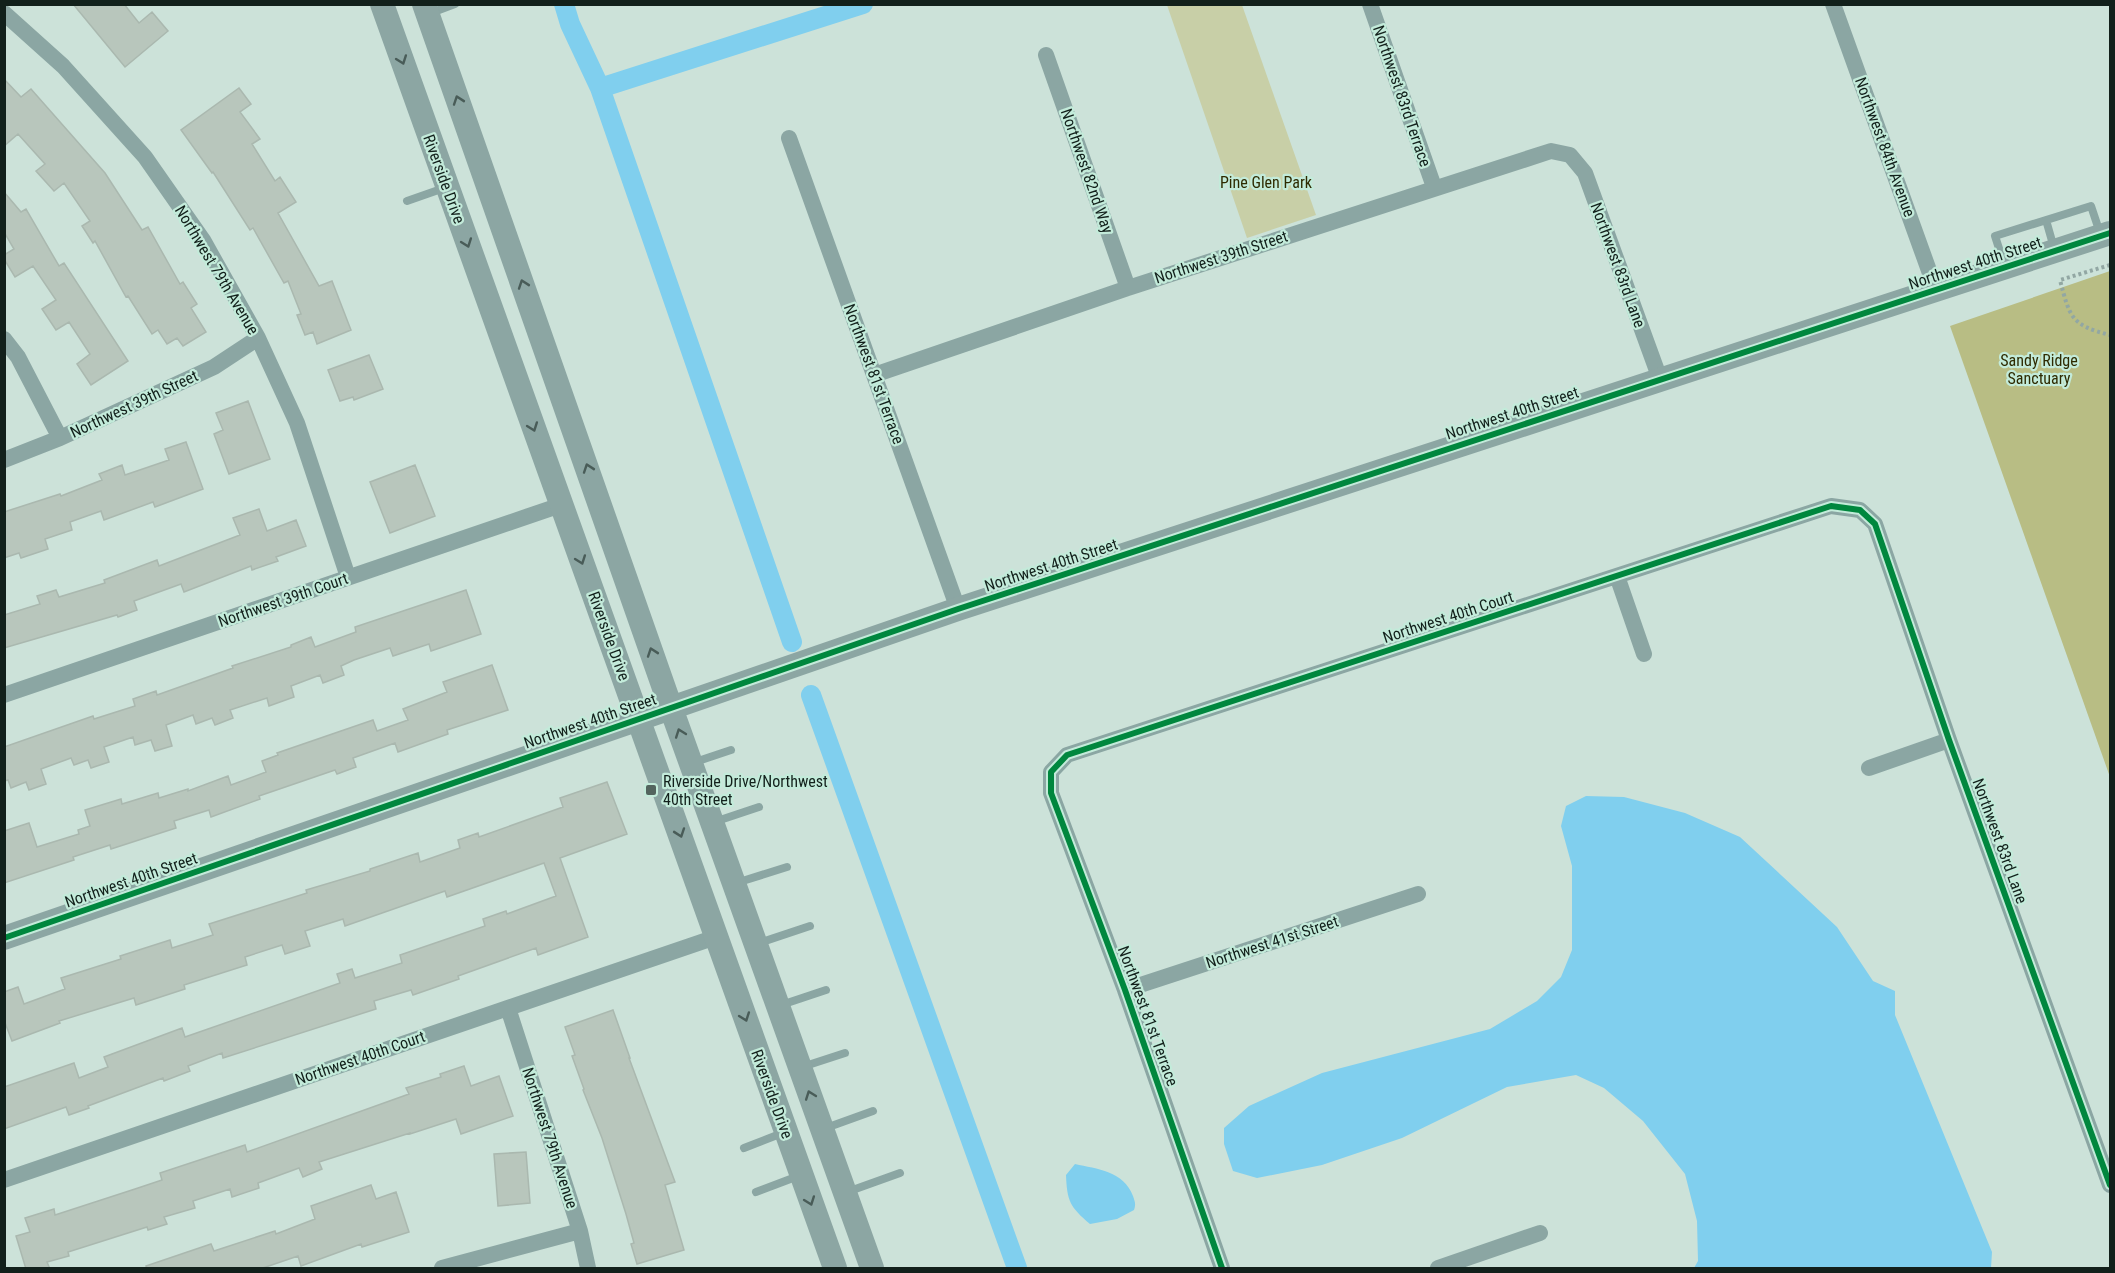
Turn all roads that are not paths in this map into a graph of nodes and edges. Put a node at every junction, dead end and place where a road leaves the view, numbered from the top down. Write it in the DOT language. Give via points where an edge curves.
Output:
graph roads {
  1 [pos="382,4"];
  2 [pos="455,4"];
  3 [pos="1370,4"];
  4 [pos="1833,4"];
  5 [pos="425,9"];
  6 [pos="4,13"];
  7 [pos="1046,55"];
  8 [pos="789,138"];
  9 [pos="1570,155"];
  10 [pos="447,186"];
  11 [pos="1434,187"];
  12 [pos="407,201"];
  13 [pos="2046,220"];
  14 [pos="2106,235"];
  15 [pos="2055,251"];
  16 [pos="2006,268"];
  17 [pos="1128,288"];
  18 [pos="1936,290"];
  19 [pos="258,338"];
  20 [pos="4,339"];
  21 [pos="874,375"];
  22 [pos="1660,379"];
  23 [pos="60,438"];
  24 [pos="4,460"];
  25 [pos="561,505"];
  26 [pos="1860,510"];
  27 [pos="1617,576"];
  28 [pos="348,577"];
  29 [pos="958,609"];
  30 [pos="1644,654"];
  31 [pos="4,695"];
  32 [pos="671,708"];
  33 [pos="639,718"];
  34 [pos="1949,740"];
  35 [pos="731,750"];
  36 [pos="691,763"];
  37 [pos="1869,768"];
  38 [pos="1051,772"];
  39 [pos="759,807"];
  40 [pos="712,823"];
  41 [pos="787,867"];
  42 [pos="734,884"];
  43 [pos="1418,894"];
  44 [pos="810,926"];
  45 [pos="716,937"];
  46 [pos="4,938"];
  47 [pos="756,944"];
  48 [pos="826,990"];
  49 [pos="1125,990"];
  50 [pos="778,1006"];
  51 [pos="508,1008"];
  52 [pos="845,1053"];
  53 [pos="800,1068"];
  54 [pos="873,1112"];
  55 [pos="822,1129"];
  56 [pos="786,1132"];
  57 [pos="744,1148"];
  58 [pos="900,1173"];
  59 [pos="801,1175"];
  60 [pos="4,1180"];
  61 [pos="2110,1185"];
  62 [pos="756,1192"];
  63 [pos="845,1192"];
  64 [pos="580,1232"];
  65 [pos="1540,1233"];
  66 [pos="442,1269"];
  67 [pos="588,1269"];
  68 [pos="835,1269"];
  69 [pos="872,1269"];
  70 [pos="1222,1269"];
  71 [pos="1438,1269"];
  1 -- 10 [label="street, Riverside Drive, one-way"];
  2 -- 5 [label="lane"];
  3 -- 11 [label="street, Northwest 83rd Terrace"];
  4 -- 18 [label="street, Northwest 84th Avenue"];
  32 -- 5 [label="street, Riverside Drive, one-way"];
  6 -- 19 [label="street, Northwest 79th Avenue" via="63,66 145,158 203,240"];
  7 -- 17 [label="street, Northwest 82nd Way"];
  8 -- 21 [label="street, Northwest 81st Terrace"];
  9 -- 11 [label="street, Northwest 39th Street" via="1551,151"];
  9 -- 22 [label="street, Northwest 83rd Lane" via="1585,173"];
  10 -- 12 [label="lane"];
  10 -- 25 [label="street, Riverside Drive, one-way"];
  11 -- 17 [label="street, Northwest 39th Street"];
  13 -- 14 [label="lane" via="2091,206"];
  13 -- 15 [label="lane"];
  13 -- 16 [label="lane" via="1995,236"];
  14 -- 15 [label="street, Northwest 40th Street"];
  15 -- 16 [label="street, Northwest 40th Street"];
  16 -- 18 [label="street, Northwest 40th Street"];
  17 -- 21 [label="street, Northwest 39th Street"];
  18 -- 22 [label="street, Northwest 40th Street"];
  19 -- 23 [label="street, Northwest 39th Street" via="214,367"];
  19 -- 28 [label="street, Northwest 79th Avenue" via="297,423"];
  20 -- 23 [label="street" via="18,357"];
  21 -- 29 [label="street, Northwest 81st Terrace"];
  22 -- 29 [label="street, Northwest 40th Street"];
  23 -- 24 [label="street, Northwest 39th Street"];
  25 -- 28 [label="street, Northwest 39th Court"];
  25 -- 33 [label="street, Riverside Drive, one-way"];
  26 -- 27 [label="street, Northwest 40th Court" via="1831,506"];
  26 -- 34 [label="street, Northwest 83rd Lane" via="1875,524"];
  27 -- 30 [label="street"];
  27 -- 38 [label="street, Northwest 40th Court" via="1067,755"];
  28 -- 31 [label="street, Northwest 39th Court"];
  29 -- 32 [label="street, Northwest 40th Street"];
  32 -- 33 [label="street, Northwest 40th Street"];
  36 -- 32 [label="street, Riverside Drive, one-way"];
  33 -- 45 [label="street, Riverside Drive, one-way"];
  33 -- 46 [label="street, Northwest 40th Street"];
  34 -- 37 [label="street"];
  34 -- 61 [label="street, Northwest 83rd Lane"];
  35 -- 36 [label="lane"];
  36 -- 40 [label="street, Riverside Drive"];
  38 -- 49 [label="street, Northwest 81st Terrace" via="1051,793"];
  39 -- 40 [label="lane"];
  40 -- 42 [label="street, Riverside Drive"];
  41 -- 42 [label="lane"];
  42 -- 47 [label="street, Riverside Drive"];
  43 -- 49 [label="street, Northwest 41st Street"];
  44 -- 47 [label="lane"];
  45 -- 51 [label="street, Northwest 40th Court"];
  45 -- 56 [label="street, Riverside Drive, one-way"];
  47 -- 50 [label="street, Riverside Drive"];
  48 -- 50 [label="lane"];
  49 -- 70 [label="street, Northwest 81st Terrace"];
  50 -- 53 [label="street, Riverside Drive"];
  51 -- 60 [label="street, Northwest 40th Court"];
  51 -- 64 [label="street, Northwest 79th Avenue"];
  52 -- 53 [label="lane"];
  55 -- 53 [label="street, Riverside Drive, one-way"];
  54 -- 55 [label="lane"];
  55 -- 63 [label="street, Riverside Drive"];
  56 -- 57 [label="lane"];
  56 -- 59 [label="street, Riverside Drive"];
  58 -- 63 [label="lane"];
  59 -- 62 [label="lane"];
  59 -- 68 [label="street, Riverside Drive, one-way"];
  63 -- 69 [label="street, Riverside Drive"];
  64 -- 66 [label="street"];
  64 -- 67 [label="street, Northwest 79th Avenue"];
  65 -- 71 [label="street"];
}
